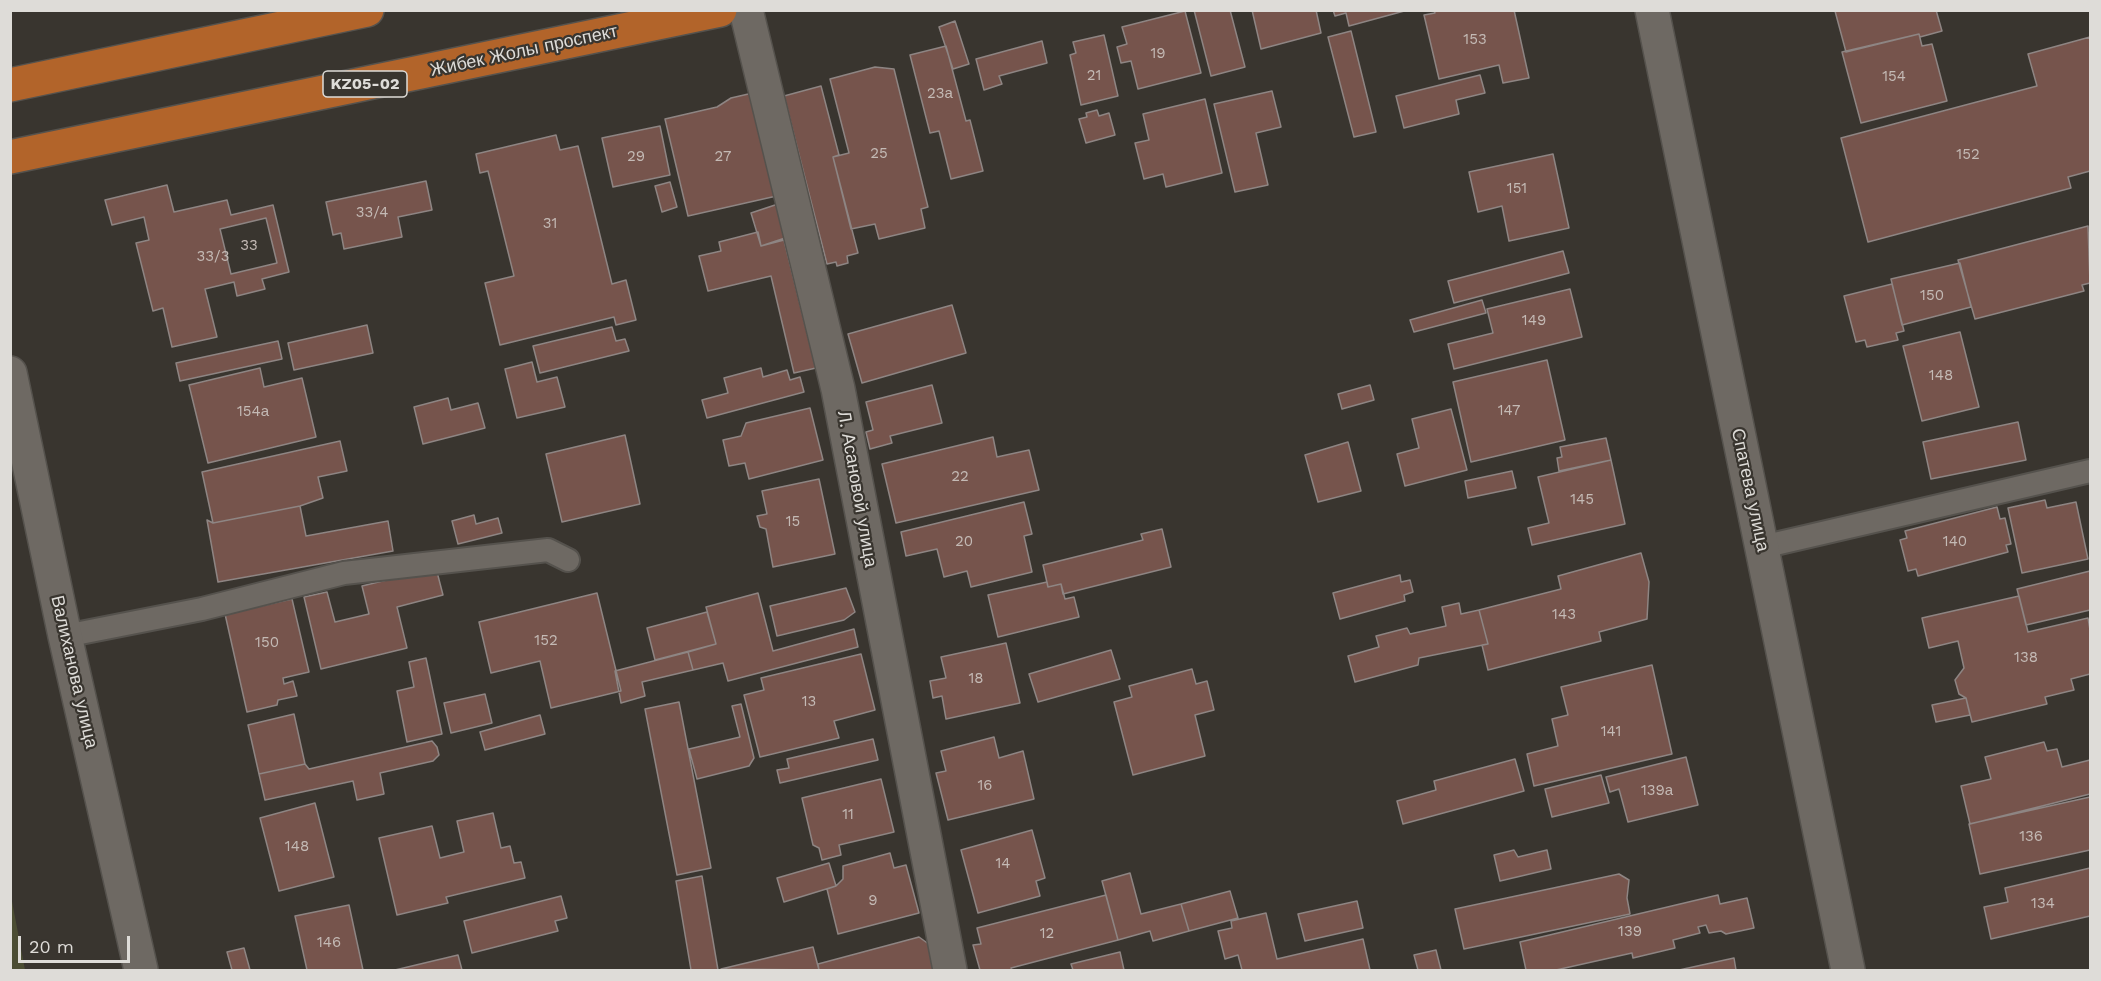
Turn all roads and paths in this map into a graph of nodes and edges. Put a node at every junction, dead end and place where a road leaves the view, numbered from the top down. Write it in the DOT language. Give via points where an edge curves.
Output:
graph roads {
  1 [pos="367,10"];
  2 [pos="720,10"];
  3 [pos="746,10"];
  4 [pos="1652,10"];
  5 [pos="10,85"];
  6 [pos="10,157"];
  7 [pos="10,373"];
  8 [pos="2091,471"];
  9 [pos="1762,547"];
  10 [pos="568,560"];
  11 [pos="65,636"];
  12 [pos="141,970"];
  13 [pos="950,970"];
  14 [pos="1848,970"];
  1 -- 5 [label="highway"];
  2 -- 6 [label="highway, Жибек Жолы проспект / KZ05-02"];
  3 -- 13 [label="street, Л. Асановой улица" via="838,389"];
  4 -- 9 [label="street, Спатева улица"];
  7 -- 11 [label="street, Валиханова улица"];
  8 -- 9 [label="lane"];
  9 -- 14 [label="street, Спатева улица"];
  10 -- 11 [label="lane" via="548,550 344,573 202,609"];
  11 -- 12 [label="street, Валиханова улица"];
}
